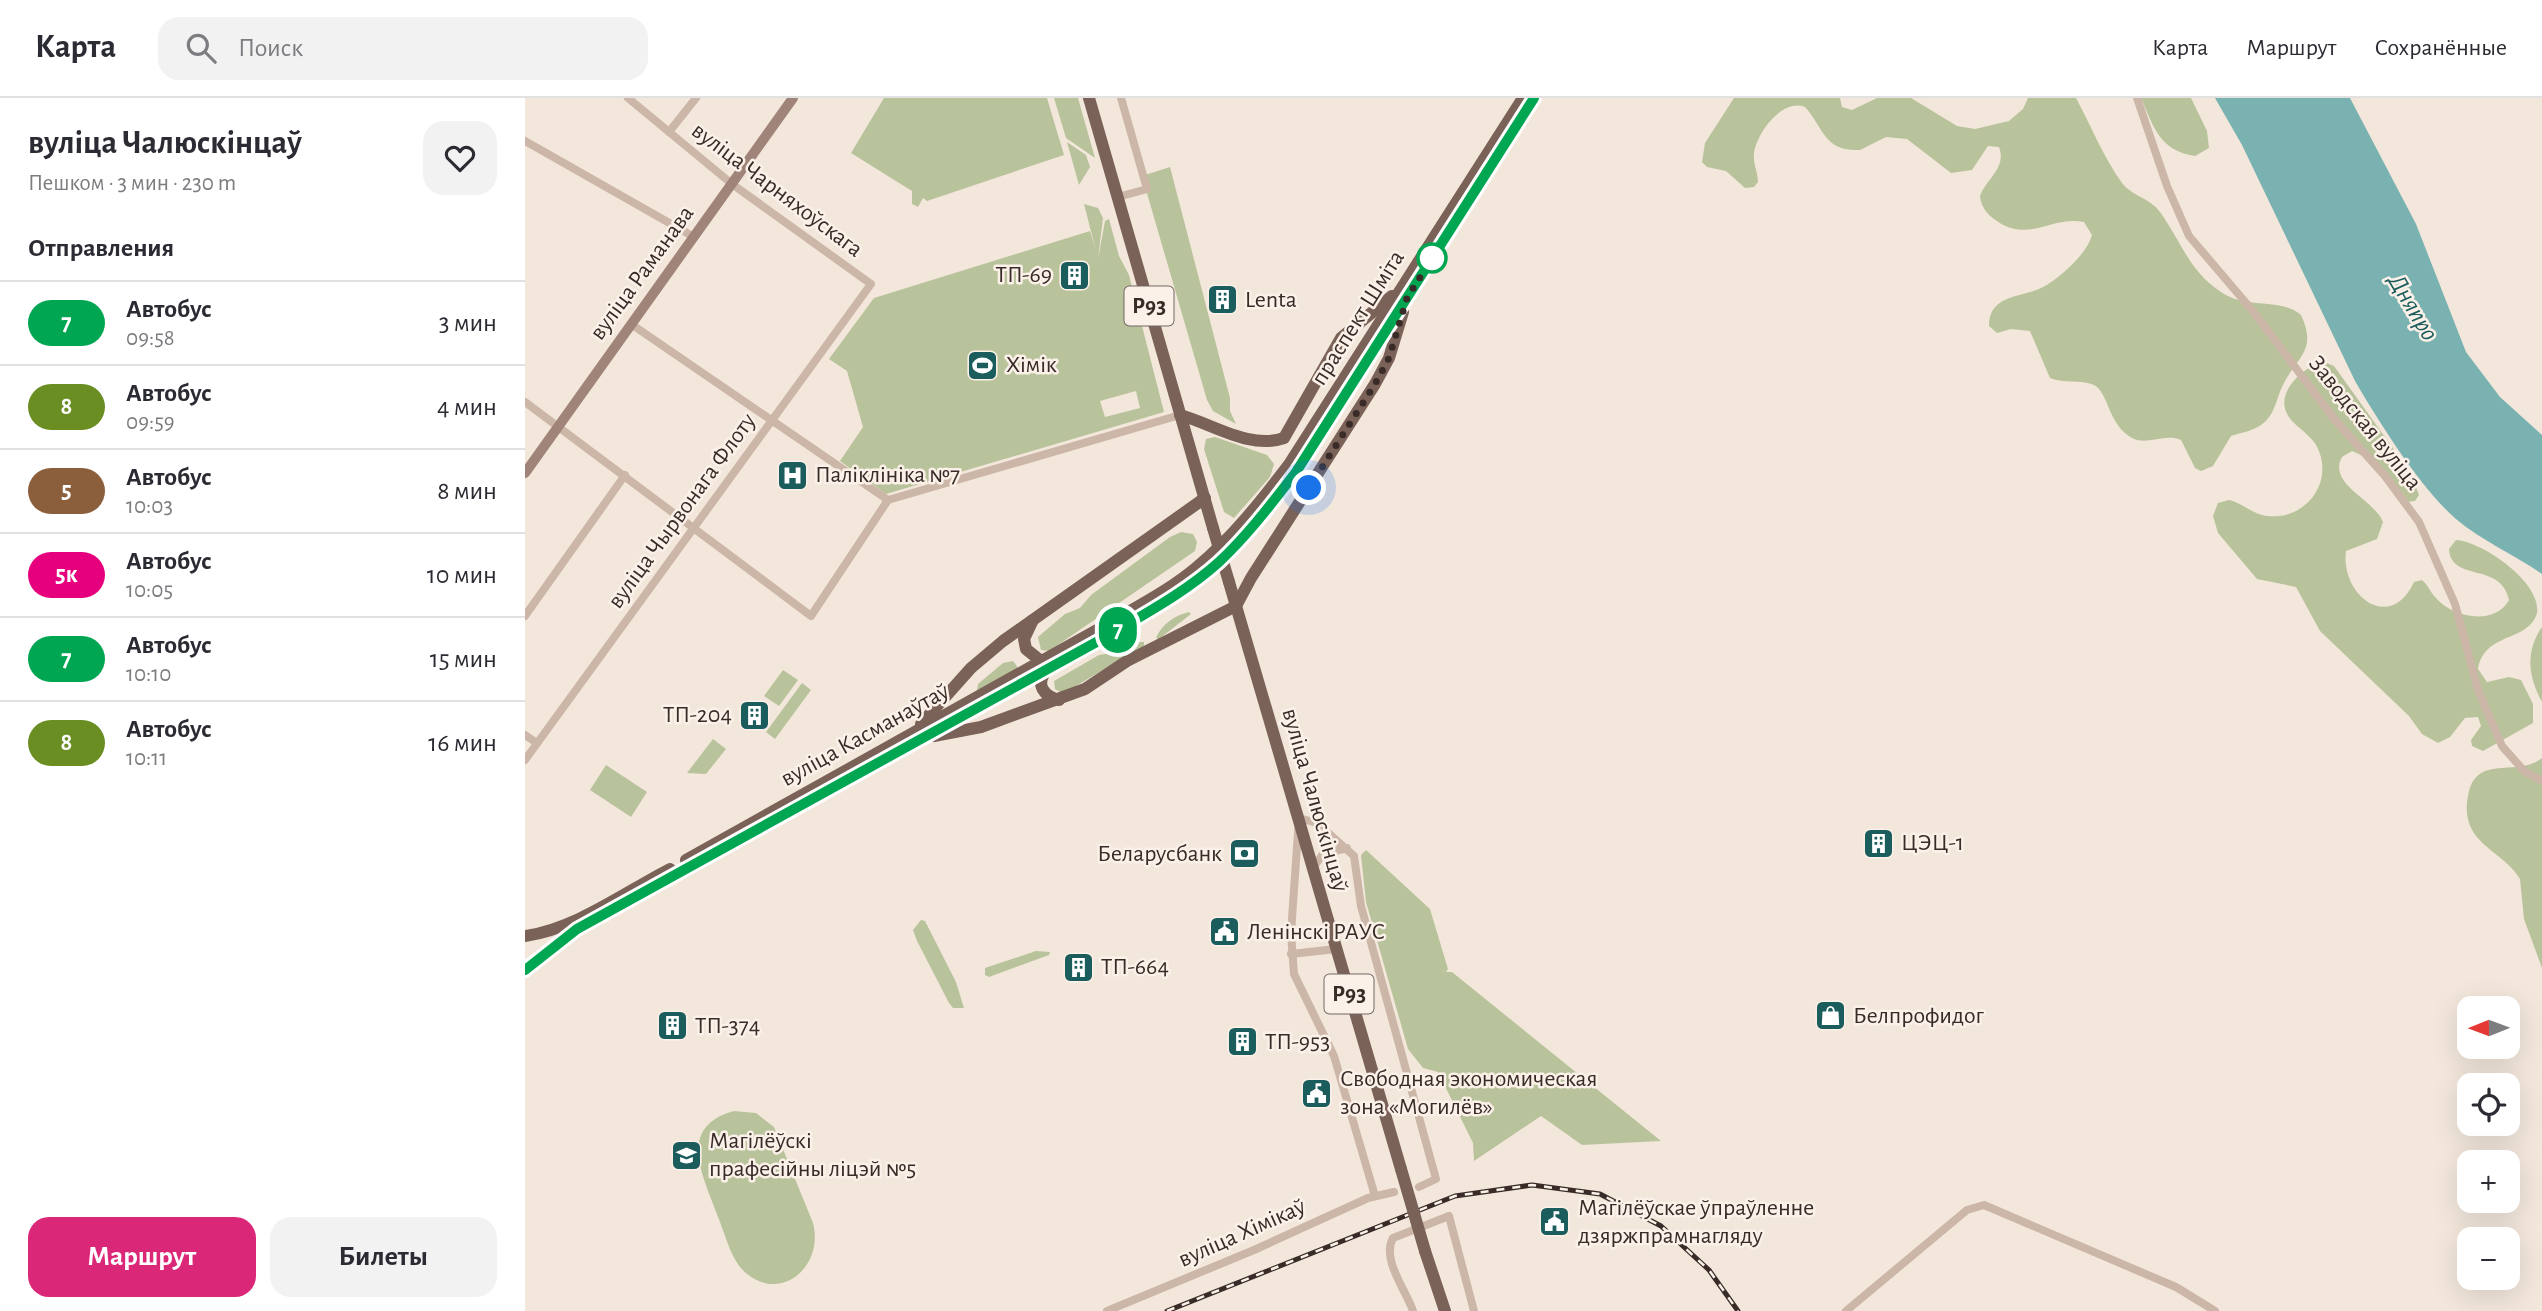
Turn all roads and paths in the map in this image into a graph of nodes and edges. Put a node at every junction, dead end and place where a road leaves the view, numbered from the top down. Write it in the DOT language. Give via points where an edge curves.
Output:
graph roads {
  1 [pos="628,98"];
  2 [pos="696,98"];
  3 [pos="793,98"];
  4 [pos="1089,98"];
  5 [pos="1121,98"];
  6 [pos="1523,98"];
  7 [pos="1534,98"];
  8 [pos="2137,98"];
  9 [pos="670,132"];
  10 [pos="525,141"];
  11 [pos="732,184"];
  12 [pos="1118,197"];
  13 [pos="694,237"];
  14 [pos="871,285"];
  15 [pos="1403,293"];
  16 [pos="631,324"];
  17 [pos="525,402"];
  18 [pos="1180,415"];
  19 [pos="770,421"];
  20 [pos="557,428"];
  21 [pos="525,473"];
  22 [pos="625,475"];
  23 [pos="1205,498"];
  24 [pos="888,500"];
  25 [pos="694,527"];
  26 [pos="1217,556"];
  27 [pos="1236,606"];
  28 [pos="525,616"];
  29 [pos="1033,620"];
  30 [pos="1044,666"];
  31 [pos="1059,700"];
  32 [pos="525,735"];
  33 [pos="919,735"];
  34 [pos="537,743"];
  35 [pos="525,760"];
  36 [pos="2542,781"];
  37 [pos="1299,818"];
  38 [pos="718,847"];
  39 [pos="1347,848"];
  40 [pos="1313,869"];
  41 [pos="525,936"];
  42 [pos="1336,949"];
  43 [pos="1291,954"];
  44 [pos="525,970"];
  45 [pos="1419,1187"];
  46 [pos="1394,1192"];
  47 [pos="1375,1196"];
  48 [pos="1107,1311"];
  49 [pos="1413,1311"];
  50 [pos="1445,1311"];
  51 [pos="1474,1311"];
  52 [pos="1846,1311"];
  53 [pos="2215,1311"];
  1 -- 9 [label="street, вуліца Чарняхоўскага"];
  2 -- 9 [label="street"];
  3 -- 11 [label="main road, вуліца Раманава"];
  4 -- 12 [label="main road, вуліца Чалюскінцаў / Р93"];
  5 -- 12 [label="street" via="1147,189"];
  6 -- 15 [label="main road, праспект Шміта"];
  7 -- 15 [label="main road, праспект Шміта"];
  8 -- 36 [label="street, Заводская вуліца" via="2189,236 2419,522 2455,604 2478,690 2502,746 2525,772"];
  9 -- 11 [label="street, вуліца Чарняхоўскага"];
  10 -- 13 [label="street"];
  11 -- 13 [label="main road, вуліца Раманава"];
  11 -- 14 [label="street, вуліца Чарняхоўскага"];
  12 -- 18 [label="main road, вуліца Чалюскінцаў / Р93"];
  13 -- 16 [label="main road, вуліца Раманава"];
  14 -- 19 [label="street, вуліца Чырвонага Флоту"];
  15 -- 18 [label="main road" via="1341,338 1284,438 1253,442"];
  15 -- 26 [label="main road, праспект Шміта" via="1296,472 1253,527"];
  15 -- 27 [label="main road" via="1389,358"];
  16 -- 19 [label="street"];
  16 -- 20 [label="main road, вуліца Раманава"];
  17 -- 20 [label="street"];
  18 -- 23 [label="main road, вуліца Чалюскінцаў / Р93"];
  18 -- 24 [label="street"];
  19 -- 24 [label="street"];
  19 -- 25 [label="street, вуліца Чырвонага Флоту"];
  20 -- 21 [label="main road, вуліца Раманава"];
  20 -- 22 [label="street"];
  22 -- 25 [label="street"];
  22 -- 28 [label="street"];
  23 -- 27 [label="main road, вуліца Чалюскінцаў / Р93, bridge"];
  23 -- 29 [label="main road"];
  24 -- 25 [label="street" via="811,616"];
  25 -- 34 [label="street, вуліца Чырвонага Флоту"];
  26 -- 30 [label="main road, вуліца Касманаўтаў" via="1166,601"];
  27 -- 31 [label="main road"];
  27 -- 37 [label="main road, вуліца Чалюскінцаў / Р93"];
  29 -- 30 [label="main road" via="1024,639 1026,649"];
  29 -- 33 [label="main road" via="971,668"];
  30 -- 31 [label="main road" via="1041,688"];
  30 -- 33 [label="main road, вуліца Касманаўтаў"];
  31 -- 33 [label="main road" via="981,727"];
  32 -- 34 [label="street"];
  33 -- 38 [label="main road, вуліца Касманаўтаў"];
  34 -- 35 [label="street, вуліца Чырвонага Флоту"];
  37 -- 39 [label="street" via="1317,823"];
  37 -- 40 [label="main road, вуліца Чалюскінцаў / Р93"];
  37 -- 43 [label="street"];
  38 -- 41 [label="main road, вуліца Касманаўтаў" via="557,927"];
  38 -- 44 [label="main road, вуліца Касманаўтаў" via="577,929"];
  39 -- 40 [label="street" via="1323,854"];
  39 -- 45 [label="street" via="1354,856 1361,906 1436,1179"];
  40 -- 42 [label="main road, вуліца Чалюскінцаў / Р93"];
  42 -- 43 [label="street"];
  42 -- 50 [label="main road, вуліца Чалюскінцаў / Р93, bridge"];
  43 -- 47 [label="street" via="1294,974 1334,1056"];
  46 -- 47 [label="street, вуліца Хімікаў"];
  47 -- 48 [label="street, вуліца Хімікаў"];
  49 -- 51 [label="street" via="1392,1263 1389,1244 1393,1238 1449,1216"];
  52 -- 53 [label="street" via="1967,1210 1984,1205 2176,1287"];
}
